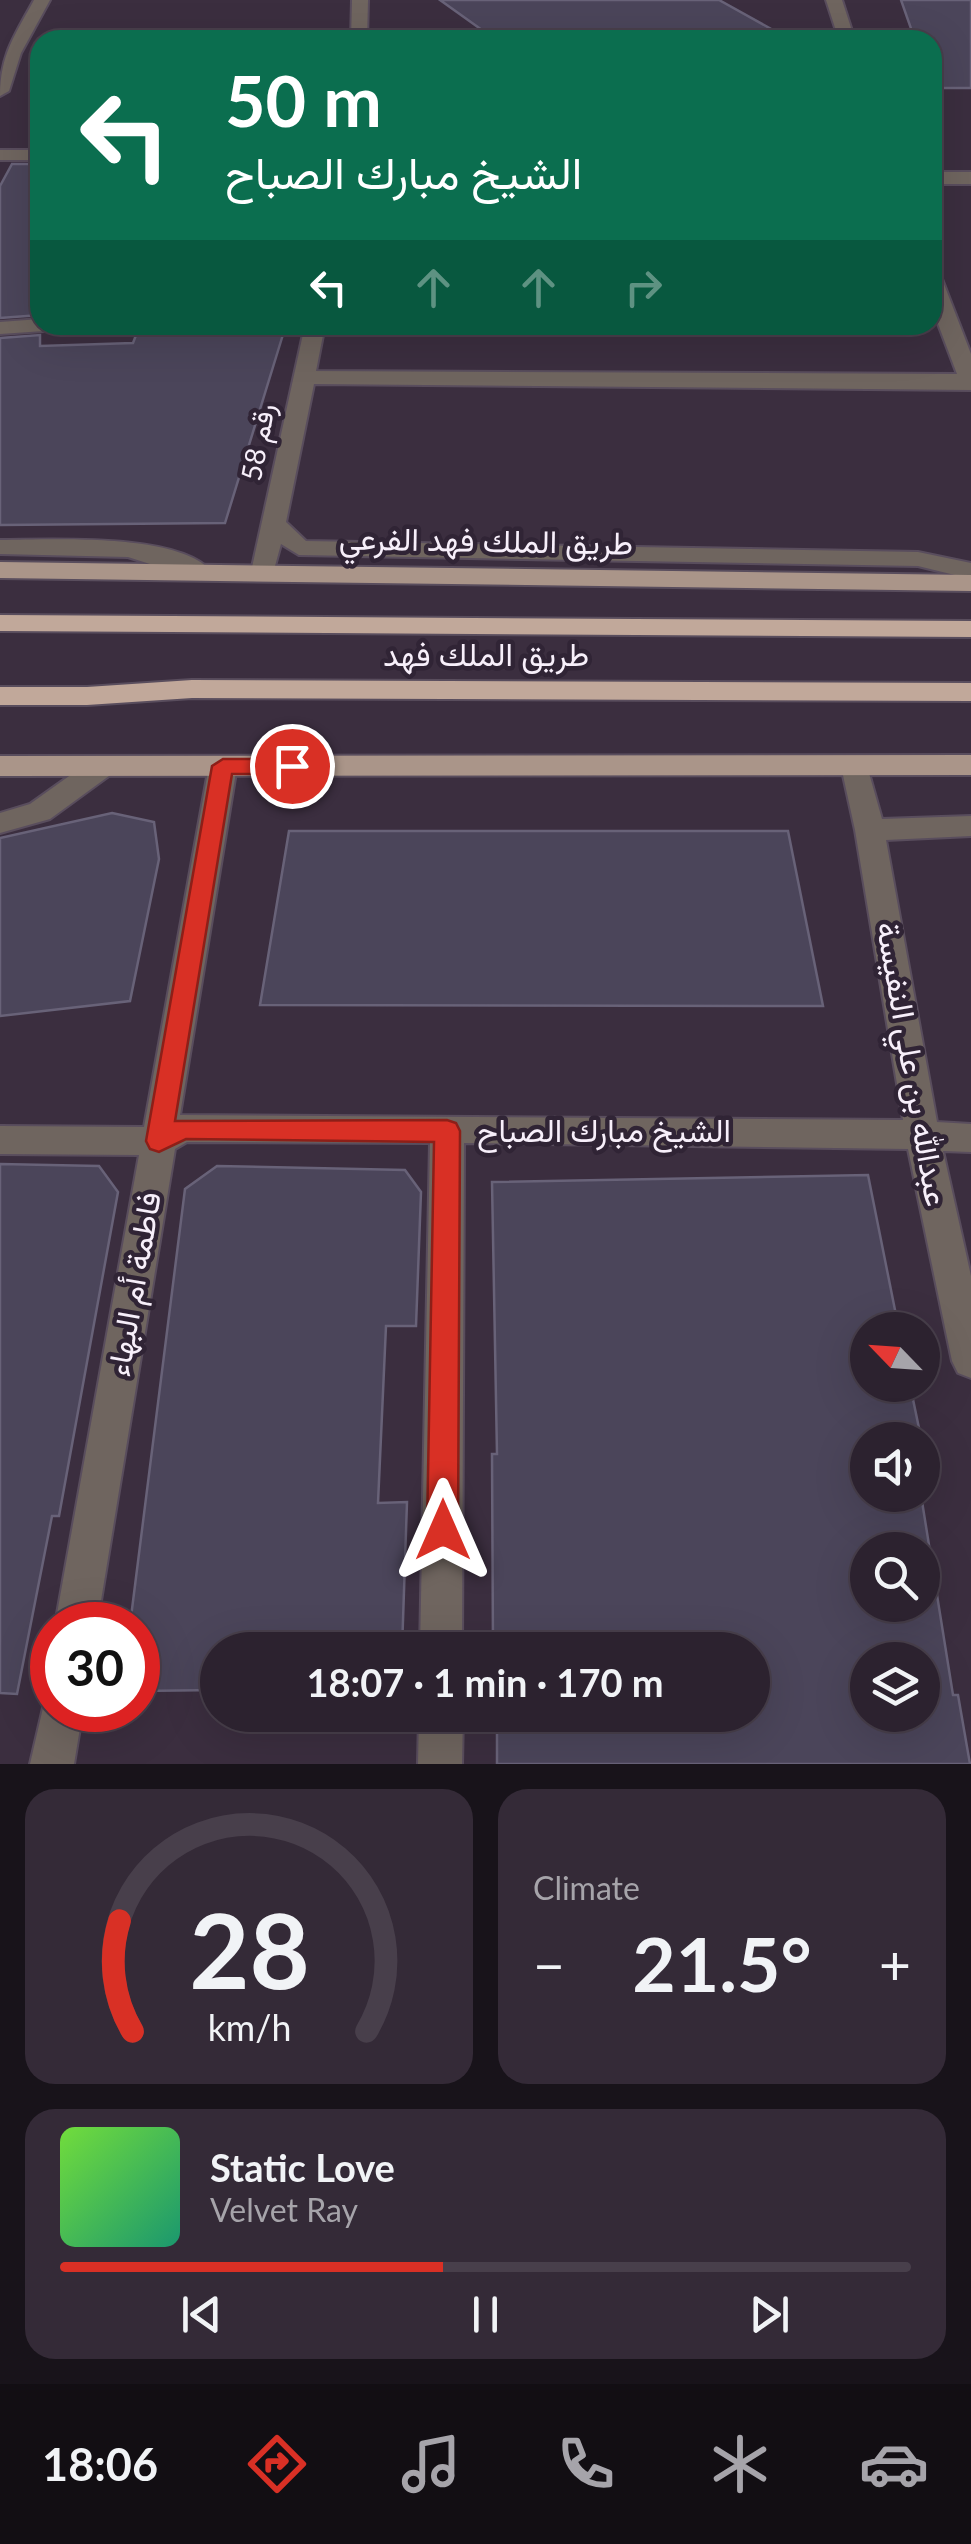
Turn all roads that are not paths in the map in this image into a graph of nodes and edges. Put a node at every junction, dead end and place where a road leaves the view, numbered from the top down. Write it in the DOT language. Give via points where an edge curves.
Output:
graph roads {
  1 [pos="42,0"];
  2 [pos="360,0"];
  3 [pos="834,0"];
  4 [pos="358,30"];
  5 [pos="844,30"];
  6 [pos="30,56"];
  7 [pos="5,62"];
  8 [pos="0,91"];
  9 [pos="0,155"];
  10 [pos="30,155"];
  11 [pos="942,178"];
  12 [pos="971,178"];
  13 [pos="942,305"];
  14 [pos="30,326"];
  15 [pos="0,328"];
  16 [pos="312,335"];
  17 [pos="302,377"];
  18 [pos="971,382"];
  19 [pos="273,522"];
  20 [pos="0,547"];
  21 [pos="0,570"];
  22 [pos="200,572"];
  23 [pos="263,572"];
  24 [pos="971,572"];
  25 [pos="971,583"];
  26 [pos="0,622"];
  27 [pos="971,630"];
  28 [pos="971,692"];
  29 [pos="0,696"];
  30 [pos="86,696"];
  31 [pos="0,708"];
  32 [pos="971,765"];
  33 [pos="0,766"];
  34 [pos="104,766"];
  35 [pos="223,766"];
  36 [pos="856,766"];
  37 [pos="0,822"];
  38 [pos="971,826"];
  39 [pos="870,830"];
  40 [pos="447,1131"];
  41 [pos="923,1138"];
  42 [pos="971,1138"];
  43 [pos="0,1140"];
  44 [pos="159,1141"];
  45 [pos="971,1361"];
  46 [pos="80,1602"];
  47 [pos="442,1632"];
  48 [pos="57,1732"];
  49 [pos="441,1732"];
  50 [pos="52,1764"];
  51 [pos="440,1764"];
  1 -- 7 [label="street"];
  2 -- 4 [label="street"];
  3 -- 5 [label="street"];
  6 -- 7 [label="street"];
  7 -- 8 [label="street"];
  9 -- 10 [label="street"];
  11 -- 12 [label="street"];
  13 -- 18 [label="street"];
  14 -- 15 [label="street"];
  16 -- 17 [label="street, رقم 58"];
  17 -- 18 [label="street"];
  17 -- 19 [label="street, رقم 58"];
  19 -- 23 [label="street, رقم 58"];
  19 -- 24 [label="street" via="299,548 918,559"];
  20 -- 22 [label="street" via="130,549 178,559"];
  21 -- 22 [label="main road, طريق الملك فهد الفرعي"];
  22 -- 23 [label="main road, طريق الملك فهد الفرعي"];
  23 -- 25 [label="main road, طريق الملك فهد الفرعي"];
  26 -- 27 [label="highway, طريق الملك فهد"];
  28 -- 30 [label="highway, طريق الملك فهد" via="192,689"];
  29 -- 30 [label="highway, طريق الملك فهد"];
  30 -- 31 [label="highway"];
  32 -- 36 [label="main road"];
  33 -- 34 [label="main road"];
  34 -- 35 [label="main road"];
  34 -- 37 [label="street" via="40,812"];
  35 -- 36 [label="main road"];
  35 -- 44 [label="street, فاطمة أم البهاء"];
  36 -- 39 [label="street, عبدالله بن علي النفيسة"];
  38 -- 39 [label="street"];
  39 -- 41 [label="street, عبدالله بن علي النفيسة"];
  40 -- 41 [label="street, الشيخ مبارك الصباح" via="851,1131"];
  40 -- 44 [label="street, الشيخ مبارك الصباح" via="183,1128"];
  40 -- 47 [label="street"];
  41 -- 42 [label="street, الشيخ مبارك الصباح"];
  41 -- 45 [label="street, عبدالله بن علي النفيسة"];
  43 -- 44 [label="street, الشيخ مبارك الصباح"];
  44 -- 46 [label="street, فاطمة أم البهاء"];
  48 -- 50 [label="street"];
  49 -- 51 [label="street"];
}
